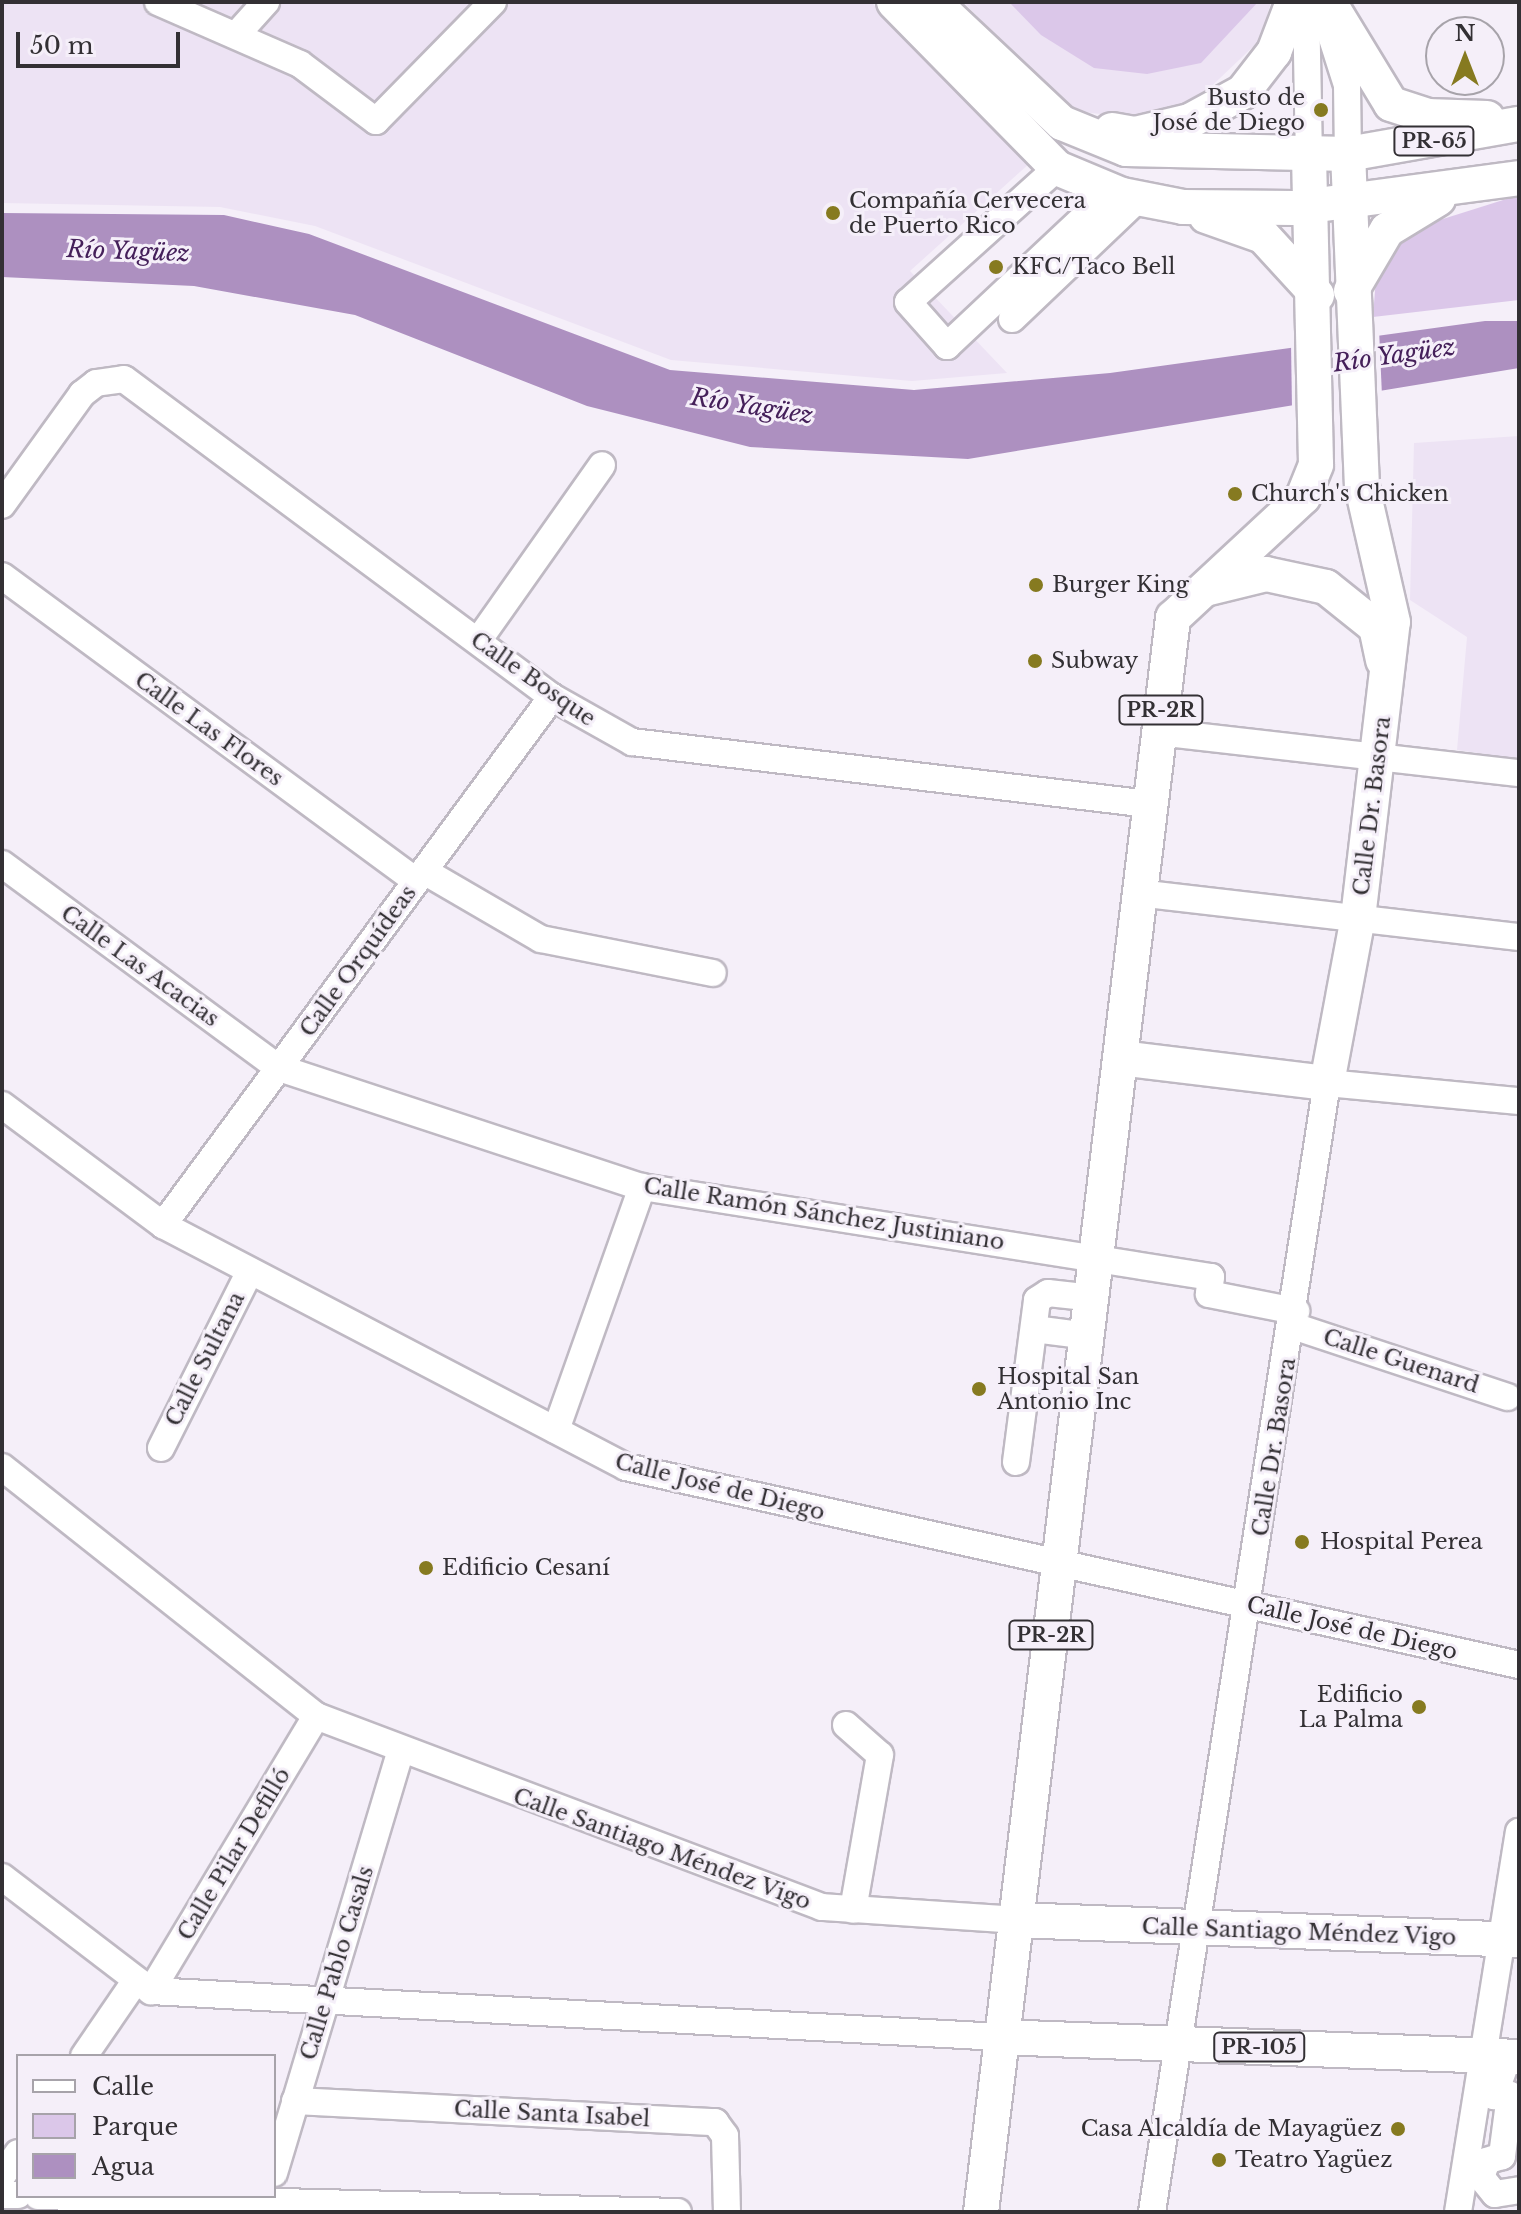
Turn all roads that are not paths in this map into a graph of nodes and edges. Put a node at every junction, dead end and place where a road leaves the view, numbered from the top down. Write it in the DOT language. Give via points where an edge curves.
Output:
graph roads {
  1 [pos="158,2"];
  2 [pos="266,2"];
  3 [pos="493,2"];
  4 [pos="894,2"];
  5 [pos="933,2"];
  6 [pos="1293,2"];
  7 [pos="1306,2"];
  8 [pos="1320,2"];
  9 [pos="1329,2"];
  10 [pos="238,33"];
  11 [pos="1519,122"];
  12 [pos="1062,123"];
  13 [pos="1348,154"];
  14 [pos="1309,157"];
  15 [pos="1057,168"];
  16 [pos="1519,178"];
  17 [pos="1458,191"];
  18 [pos="1126,194"];
  19 [pos="1346,204"];
  20 [pos="1183,207"];
  21 [pos="1312,208"];
  22 [pos="1333,295"];
  23 [pos="1012,319"];
  24 [pos="602,465"];
  25 [pos="2,505"];
  26 [pos="2,576"];
  27 [pos="1191,594"];
  28 [pos="478,641"];
  29 [pos="1388,680"];
  30 [pos="552,697"];
  31 [pos="1158,732"];
  32 [pos="1379,756"];
  33 [pos="1519,773"];
  34 [pos="1149,804"];
  35 [pos="2,864"];
  36 [pos="420,876"];
  37 [pos="1138,893"];
  38 [pos="1358,918"];
  39 [pos="1519,937"];
  40 [pos="713,973"];
  41 [pos="1120,1058"];
  42 [pos="279,1068"];
  43 [pos="1327,1083"];
  44 [pos="1519,1101"];
  45 [pos="2,1105"];
  46 [pos="642,1187"];
  47 [pos="163,1225"];
  48 [pos="1098,1257"];
  49 [pos="250,1271"];
  50 [pos="1093,1298"];
  51 [pos="1294,1318"];
  52 [pos="1034,1329"];
  53 [pos="1088,1336"];
  54 [pos="1508,1397"];
  55 [pos="556,1430"];
  56 [pos="161,1448"];
  57 [pos="1016,1462"];
  58 [pos="2,1467"];
  59 [pos="1059,1565"];
  60 [pos="1248,1605"];
  61 [pos="1519,1665"];
  62 [pos="316,1716"];
  63 [pos="846,1725"];
  64 [pos="400,1753"];
  65 [pos="1519,1832"];
  66 [pos="2,1877"];
  67 [pos="853,1910"];
  68 [pos="1017,1920"];
  69 [pos="1195,1928"];
  70 [pos="1510,1940"];
  71 [pos="144,1986"];
  72 [pos="324,2006"];
  73 [pos="999,2037"];
  74 [pos="1176,2044"];
  75 [pos="86,2054"];
  76 [pos="1484,2055"];
  77 [pos="1519,2057"];
  78 [pos="1519,2067"];
  79 [pos="295,2101"];
  80 [pos="276,2166"];
  81 [pos="1519,2190"];
  82 [pos="103,2198"];
  83 [pos="265,2203"];
  84 [pos="678,2212"];
  85 [pos="727,2212"];
  86 [pos="981,2212"];
  87 [pos="1152,2212"];
  88 [pos="1458,2212"];
  1 -- 10 [label="street"];
  2 -- 10 [label="street"];
  3 -- 10 [label="street" via="376,121 300,64"];
  4 -- 15 [label="main road"];
  5 -- 12 [label="main road"];
  6 -- 12 [label="main road" via="1274,52 1243,92 1190,121 1135,134"];
  7 -- 14 [label="street"];
  8 -- 13 [label="street" via="1347,85"];
  9 -- 11 [label="main road" via="1391,104 1427,116"];
  11 -- 13 [label="main road, PR-65"];
  12 -- 14 [label="main road" via="1126,149"];
  13 -- 14 [label="main road, PR-65"];
  13 -- 19 [label="main road, PR-2R"];
  14 -- 21 [label="main road, PR-2R"];
  15 -- 18 [label="main road"];
  15 -- 18 [label="street" via="908,302 947,346"];
  16 -- 17 [label="main road, PR-65"];
  17 -- 19 [label="main road, PR-65"];
  17 -- 22 [label="main road" via="1387,230"];
  18 -- 20 [label="main road"];
  18 -- 23 [label="street"];
  19 -- 21 [label="main road, PR-65"];
  19 -- 22 [label="main road, PR-2R"];
  20 -- 21 [label="main road"];
  20 -- 22 [label="main road" via="1263,236"];
  21 -- 22 [label="main road, PR-2R"];
  22 -- 27 [label="main road, PR-2R" via="1319,420 1303,497"];
  22 -- 29 [label="main road, PR-2R" via="1362,487 1393,622"];
  24 -- 28 [label="street"];
  25 -- 28 [label="street, Calle Bosque" via="82,394 110,378 137,383"];
  26 -- 36 [label="street, Calle Las Flores"];
  27 -- 29 [label="main road" via="1266,574 1326,587 1376,627"];
  27 -- 31 [label="main road, PR-2R" via="1173,618"];
  28 -- 30 [label="street, Calle Bosque"];
  29 -- 32 [label="main road, Calle Dr. Basora / PR-2R"];
  30 -- 34 [label="street, Calle Bosque" via="632,742"];
  30 -- 36 [label="street, Calle Orquídeas"];
  31 -- 32 [label="street"];
  31 -- 34 [label="main road, PR-2R"];
  32 -- 33 [label="street"];
  32 -- 38 [label="main road, Calle Dr. Basora / PR-2R"];
  34 -- 37 [label="main road, PR-2R"];
  35 -- 42 [label="street, Calle Las Acacias"];
  36 -- 40 [label="street, Calle Las Flores" via="541,939"];
  36 -- 42 [label="street, Calle Orquídeas"];
  37 -- 38 [label="street"];
  37 -- 41 [label="main road, PR-2R"];
  38 -- 39 [label="street"];
  38 -- 43 [label="main road, Calle Dr. Basora / PR-2R"];
  41 -- 43 [label="main road"];
  41 -- 48 [label="main road, PR-2R"];
  42 -- 46 [label="street, Calle Ramón Sánchez Justiniano"];
  42 -- 47 [label="street, Calle Orquídeas"];
  43 -- 44 [label="street"];
  43 -- 51 [label="street, Calle Dr. Basora"];
  45 -- 47 [label="street, Calle José de Diego"];
  46 -- 48 [label="street, Calle Ramón Sánchez Justiniano"];
  46 -- 55 [label="street"];
  47 -- 49 [label="street, Calle José de Diego"];
  48 -- 50 [label="main road, PR-2R"];
  48 -- 51 [label="street, Calle Ramón Sánchez Justiniano" via="1211,1277 1209,1294"];
  49 -- 55 [label="street, Calle José de Diego"];
  49 -- 56 [label="street, Calle Sultana"];
  50 -- 52 [label="street" via="1040,1295"];
  50 -- 53 [label="main road, PR-2R"];
  51 -- 54 [label="street, Calle Guenard"];
  51 -- 60 [label="street, Calle Dr. Basora"];
  52 -- 53 [label="street"];
  52 -- 57 [label="street"];
  53 -- 59 [label="main road, PR-2R"];
  55 -- 59 [label="street, Calle José de Diego" via="603,1459 656,1476"];
  58 -- 62 [label="street, Calle Santiago Méndez Vigo"];
  59 -- 60 [label="street, Calle José de Diego"];
  59 -- 68 [label="main road, PR-2R"];
  60 -- 61 [label="street, Calle José de Diego"];
  60 -- 69 [label="street, Calle Dr. Basora"];
  62 -- 64 [label="street, Calle Santiago Méndez Vigo"];
  62 -- 71 [label="street, Calle Pilar Defilló"];
  63 -- 67 [label="street" via="880,1755"];
  64 -- 67 [label="street, Calle Santiago Méndez Vigo" via="822,1907"];
  64 -- 72 [label="street, Calle Pablo Casals"];
  65 -- 70 [label="street"];
  66 -- 71 [label="street"];
  67 -- 68 [label="street, Calle Santiago Méndez Vigo"];
  68 -- 69 [label="main road, Calle Santiago Méndez Vigo"];
  68 -- 73 [label="main road, PR-2R"];
  69 -- 70 [label="main road, Calle Santiago Méndez Vigo"];
  69 -- 74 [label="street, Calle Dr. Basora"];
  70 -- 76 [label="street"];
  71 -- 72 [label="street"];
  71 -- 75 [label="street, Calle Pilar Defilló"];
  72 -- 73 [label="street"];
  72 -- 79 [label="street, Calle Pablo Casals"];
  73 -- 74 [label="main road, PR-105"];
  73 -- 86 [label="main road, PR-2R"];
  74 -- 76 [label="main road, PR-105"];
  74 -- 87 [label="street, Calle Dr. Basora"];
  76 -- 77 [label="main road, PR-105"];
  76 -- 88 [label="street"];
  78 -- 81 [label="street" via="1498,2073 1494,2096 1510,2095 1502,2156 1487,2161 1481,2177 1495,2194"];
  79 -- 80 [label="street, Calle Pablo Casals"];
  79 -- 85 [label="street, Calle Santa Isabel" via="715,2122 725,2136"];
  82 -- 83 [label="street"];
  83 -- 84 [label="street"];
}
